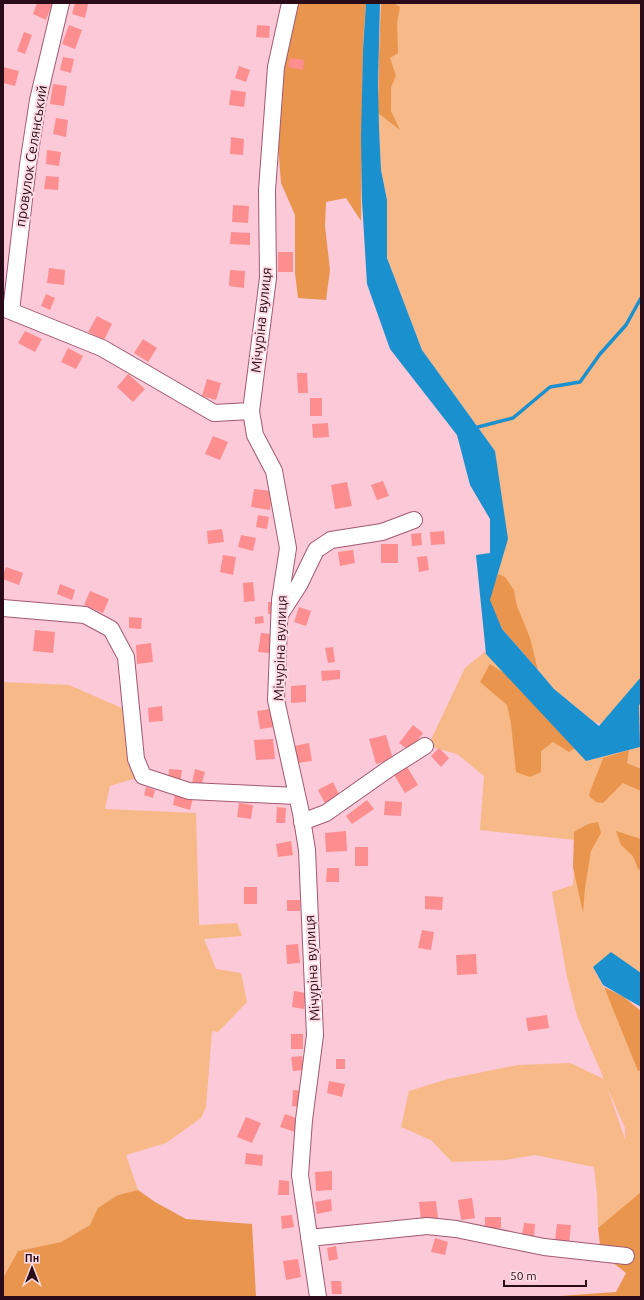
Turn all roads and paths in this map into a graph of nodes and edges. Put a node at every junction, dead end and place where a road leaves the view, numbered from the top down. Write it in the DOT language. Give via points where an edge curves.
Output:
graph roads {
  1 [pos="61,3"];
  2 [pos="290,3"];
  3 [pos="7,309"];
  4 [pos="251,411"];
  5 [pos="414,520"];
  6 [pos="3,608"];
  7 [pos="280,614"];
  8 [pos="425,746"];
  9 [pos="296,796"];
  10 [pos="302,822"];
  11 [pos="309,1238"];
  12 [pos="626,1256"];
  13 [pos="318,1297"];
  1 -- 3 [label="street, провулок Селянський" via="38,100"];
  2 -- 4 [label="street, Мічуріна вулиця" via="276,67 267,190 268,278"];
  3 -- 4 [label="street, провулок Селянський" via="102,348 214,413"];
  4 -- 7 [label="street, Мічуріна вулиця" via="254,435 274,471 288,548"];
  5 -- 7 [label="street" via="382,532 331,540 316,550 299,585"];
  6 -- 9 [label="street" via="85,615 111,629 126,657 136,759 143,776 189,791"];
  7 -- 9 [label="street, Мічуріна вулиця" via="276,700"];
  8 -- 10 [label="street" via="326,813"];
  9 -- 10 [label="street, Мічуріна вулиця"];
  10 -- 11 [label="street, Мічуріна вулиця" via="307,850 315,1035 300,1175"];
  11 -- 12 [label="street" via="427,1226 456,1229 544,1247"];
  11 -- 13 [label="street, Мічуріна вулиця"];
}
